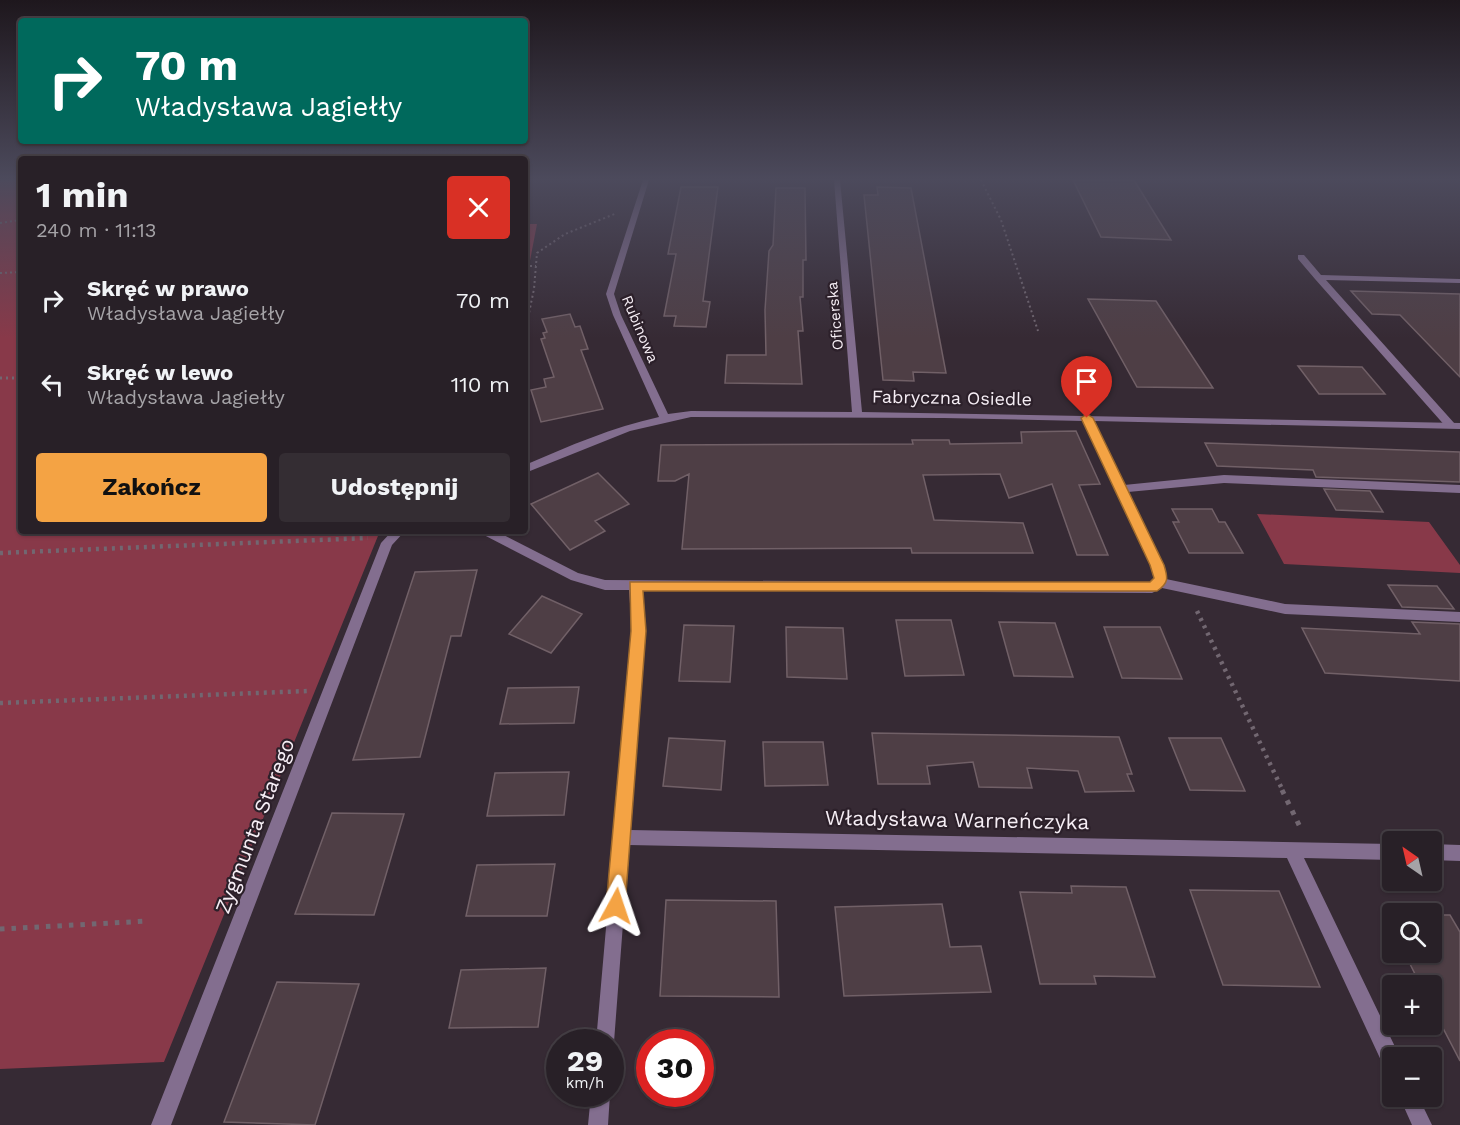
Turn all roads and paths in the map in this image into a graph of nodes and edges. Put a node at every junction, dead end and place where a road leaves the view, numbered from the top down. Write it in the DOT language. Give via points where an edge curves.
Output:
graph roads {
  1 [pos="574,232"];
  2 [pos="630,232"];
  3 [pos="841,232"];
  4 [pos="1005,232"];
  5 [pos="1301,257"];
  6 [pos="528,266"];
  7 [pos="536,266"];
  8 [pos="18,272"];
  9 [pos="0,273"];
  10 [pos="1318,277"];
  11 [pos="1460,281"];
  12 [pos="528,314"];
  13 [pos="1038,331"];
  14 [pos="0,378"];
  15 [pos="18,378"];
  16 [pos="857,415"];
  17 [pos="664,417"];
  18 [pos="1087,418"];
  19 [pos="1456,426"];
  20 [pos="528,468"];
  21 [pos="1121,489"];
  22 [pos="1460,489"];
  23 [pos="492,534"];
  24 [pos="393,537"];
  25 [pos="0,553"];
  26 [pos="1160,583"];
  27 [pos="635,586"];
  28 [pos="1187,589"];
  29 [pos="1460,617"];
  30 [pos="330,690"];
  31 [pos="0,703"];
  32 [pos="621,837"];
  33 [pos="1292,851"];
  34 [pos="1382,852"];
  35 [pos="1442,852"];
  36 [pos="1460,853"];
  37 [pos="149,921"];
  38 [pos="0,929"];
  39 [pos="606,1029"];
  40 [pos="1385,1047"];
  41 [pos="600,1107"];
  42 [pos="1413,1107"];
  43 [pos="161,1125"];
  44 [pos="598,1125"];
  45 [pos="1422,1125"];
  1 -- 7 [label="path" via="545,245 537,253"];
  2 -- 17 [label="street, Rubinowa" via="610,294"];
  3 -- 16 [label="street, Oficerska"];
  4 -- 13 [label="path"];
  5 -- 10 [label="street"];
  6 -- 7 [label="path"];
  7 -- 12 [label="path"];
  8 -- 9 [label="path"];
  10 -- 11 [label="street"];
  10 -- 19 [label="street"];
  14 -- 15 [label="path"];
  16 -- 17 [label="street, Fabryczna Osiedle"];
  16 -- 18 [label="street, Fabryczna Osiedle"];
  17 -- 20 [label="street, Fabryczna Osiedle" via="624,428"];
  18 -- 19 [label="street, Fabryczna Osiedle"];
  18 -- 21 [label="street"];
  21 -- 22 [label="street" via="1231,479"];
  21 -- 26 [label="street" via="1157,565"];
  23 -- 27 [label="street" via="574,577 605,585"];
  24 -- 25 [label="path"];
  24 -- 30 [label="street, Zygmunta Starego"];
  26 -- 27 [label="street" via="1144,589"];
  26 -- 28 [label="street"];
  27 -- 32 [label="street" via="638,631"];
  28 -- 29 [label="street" via="1284,609"];
  28 -- 33 [label="path" via="1301,825 1300,838"];
  30 -- 31 [label="path"];
  30 -- 43 [label="street, Zygmunta Starego"];
  32 -- 33 [label="street, Władysława Warneńczyka"];
  32 -- 39 [label="street"];
  33 -- 34 [label="street, Władysława Warneńczyka"];
  33 -- 40 [label="street"];
  35 -- 36 [label="street"];
  37 -- 38 [label="path"];
  41 -- 44 [label="street"];
  42 -- 45 [label="street"];
}
